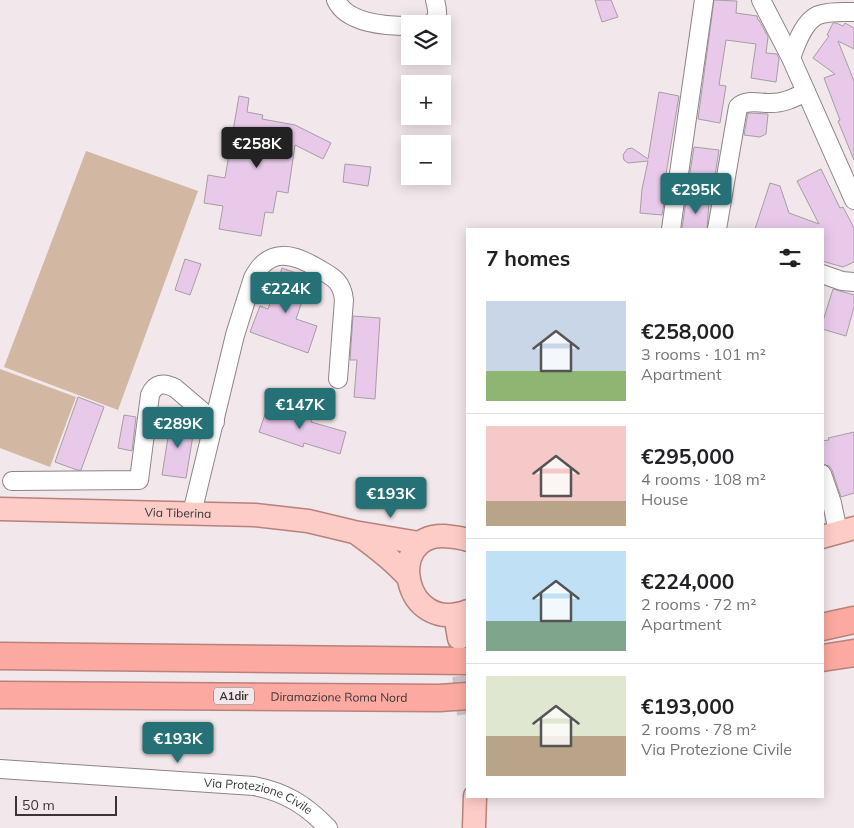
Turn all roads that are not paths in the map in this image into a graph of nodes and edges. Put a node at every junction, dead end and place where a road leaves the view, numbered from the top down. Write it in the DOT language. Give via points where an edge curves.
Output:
graph roads {
  1 [pos="336,0"];
  2 [pos="435,0"];
  3 [pos="704,0"];
  4 [pos="760,0"];
  5 [pos="816,8"];
  6 [pos="854,12"];
  7 [pos="438,15"];
  8 [pos="401,26"];
  9 [pos="791,58"];
  10 [pos="806,92"];
  11 [pos="854,200"];
  12 [pos="671,228"];
  13 [pos="717,228"];
  14 [pos="824,275"];
  15 [pos="854,282"];
  16 [pos="338,379"];
  17 [pos="214,422"];
  18 [pos="824,480"];
  19 [pos="12,481"];
  20 [pos="0,509"];
  21 [pos="192,513"];
  22 [pos="354,532"];
  23 [pos="838,532"];
  24 [pos="466,540"];
  25 [pos="419,543"];
  26 [pos="408,576"];
  27 [pos="461,613"];
  28 [pos="854,620"];
  29 [pos="824,627"];
  30 [pos="463,650"];
  31 [pos="854,653"];
  32 [pos="0,656"];
  33 [pos="824,658"];
  34 [pos="0,694"];
  35 [pos="466,696"];
  36 [pos="0,769"];
  37 [pos="475,798"];
  38 [pos="328,828"];
  39 [pos="474,828"];
  1 -- 8 [label="street" via="343,10 357,18 381,25"];
  2 -- 7 [label="street"];
  3 -- 12 [label="street"];
  4 -- 9 [label="street"];
  5 -- 6 [label="street" via="825,13"];
  5 -- 9 [label="street"];
  9 -- 10 [label="street"];
  10 -- 11 [label="street"];
  10 -- 13 [label="street" via="780,102 746,102 738,107"];
  14 -- 15 [label="street"];
  16 -- 17 [label="street" via="342,289 333,277 300,258 289,255 277,257 262,265 253,278"];
  17 -- 19 [label="street" via="175,388 159,385 150,395 139,480"];
  17 -- 21 [label="street"];
  18 -- 23 [label="street"];
  20 -- 21 [label="main road, Via Tiberina"];
  21 -- 22 [label="main road, Via Tiberina" via="274,516"];
  22 -- 25 [label="main road, Via Tiberina"];
  22 -- 26 [label="main road, Via Tiberina" via="382,551"];
  24 -- 25 [label="main road, Via Tiberina" via="437,536"];
  25 -- 26 [label="main road" via="410,559"];
  26 -- 27 [label="main road, Via Tiberina" via="412,594 421,605 442,615"];
  27 -- 30 [label="main road"];
  28 -- 29 [label="highway"];
  30 -- 32 [label="highway"];
  31 -- 33 [label="highway"];
  34 -- 35 [label="highway, Diramazione Roma Nord / A1dir"];
  36 -- 38 [label="street, Via Protezione Civile" via="254,786 290,797"];
  37 -- 39 [label="main road"];
}
